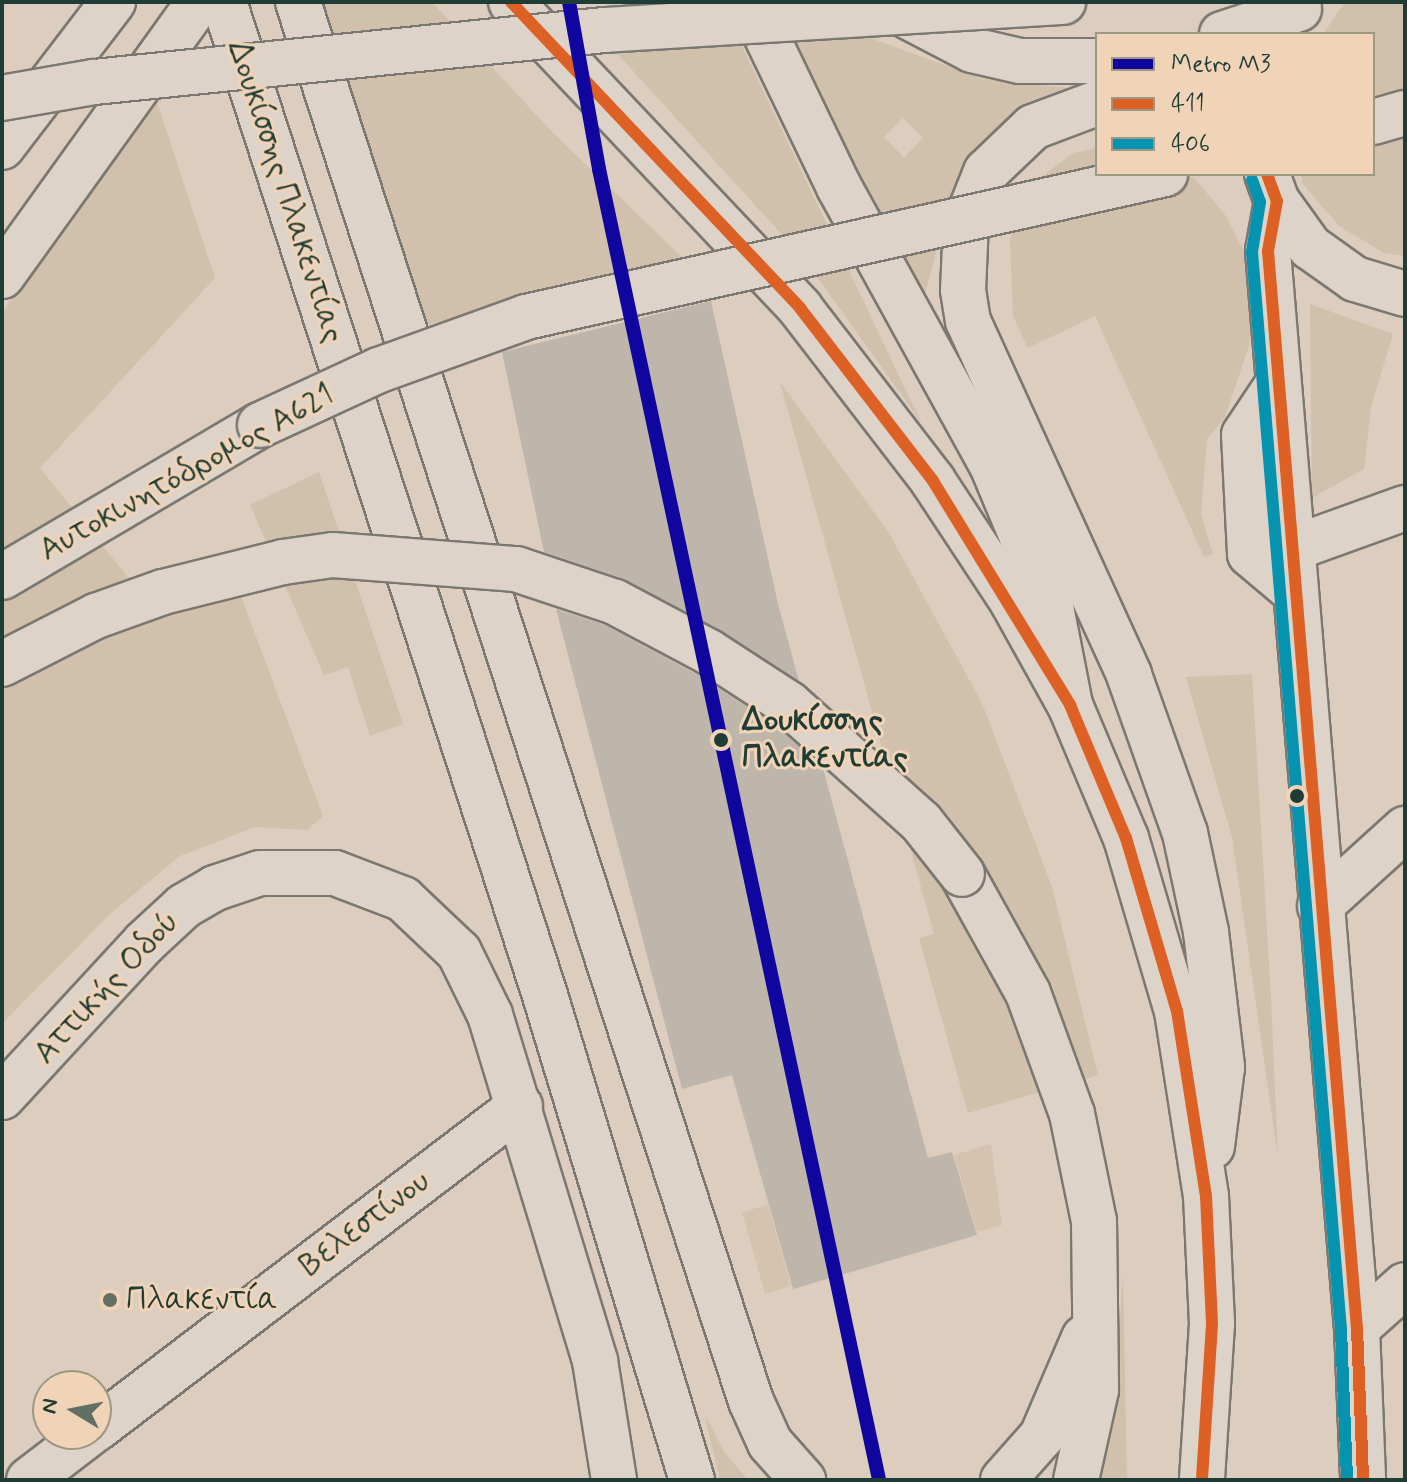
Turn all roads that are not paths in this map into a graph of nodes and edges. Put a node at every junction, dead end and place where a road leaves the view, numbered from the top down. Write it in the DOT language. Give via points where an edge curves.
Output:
graph roads {
  1 [pos="113,2"];
  2 [pos="298,2"];
  3 [pos="511,2"];
  4 [pos="750,2"];
  5 [pos="882,2"];
  6 [pos="1063,2"];
  7 [pos="216,3"];
  8 [pos="1295,15"];
  9 [pos="1230,32"];
  10 [pos="1095,61"];
  11 [pos="94,82"];
  12 [pos="2,90"];
  13 [pos="2,98"];
  14 [pos="1095,104"];
  15 [pos="1405,113"];
  16 [pos="1375,121"];
  17 [pos="2,147"];
  18 [pos="1156,176"];
  19 [pos="1272,188"];
  20 [pos="2,276"];
  21 [pos="1405,294"];
  22 [pos="1405,508"];
  23 [pos="1292,570"];
  24 [pos="2,577"];
  25 [pos="2,664"];
  26 [pos="1070,705"];
  27 [pos="1405,829"];
  28 [pos="1320,906"];
  29 [pos="2,1097"];
  30 [pos="520,1106"];
  31 [pos="1206,1196"];
  32 [pos="1097,1285"];
  33 [pos="1405,1285"];
  34 [pos="1357,1328"];
  35 [pos="112,1417"];
  36 [pos="68,1450"];
  37 [pos="29,1480"];
  38 [pos="614,1480"];
  39 [pos="692,1480"];
  40 [pos="803,1480"];
  41 [pos="1003,1480"];
  42 [pos="1076,1480"];
  43 [pos="1202,1480"];
  44 [pos="1363,1480"];
  1 -- 17 [label="main road"];
  2 -- 40 [label="main road" via="751,1401 770,1443"];
  3 -- 26 [label="main road" via="800,308 933,481 1012,601"];
  4 -- 26 [label="main road" via="839,187 992,465 1051,607"];
  5 -- 10 [label="main road" via="972,50 1020,61"];
  6 -- 11 [label="main road, bridge" via="604,30"];
  7 -- 20 [label="main road"];
  7 -- 39 [label="main road, Δουκίσσης Πλακεντίας" via="544,992"];
  8 -- 9 [label="main road"];
  11 -- 12 [label="main road, bridge"];
  11 -- 13 [label="main road, bridge"];
  14 -- 31 [label="main road" via="1033,127 986,172 966,222 963,290 968,321 1129,675 1185,833 1206,932 1222,1067"];
  15 -- 16 [label="main road"];
  18 -- 24 [label="main road, Αυτοκινητόδρομος Α621, bridge" via="526,317 379,370 260,425"];
  19 -- 21 [label="main road" via="1325,260 1355,279"];
  19 -- 23 [label="main road" via="1268,251"];
  22 -- 23 [label="main road"];
  23 -- 28 [label="main road"];
  25 -- 32 [label="main road, bridge" via="96,616 163,592 333,555 516,569 615,602 789,704 921,822 999,935 1060,1078 1094,1221"];
  26 -- 31 [label="main road" via="1126,838 1177,1011"];
  27 -- 28 [label="main road"];
  28 -- 34 [label="main road"];
  29 -- 30 [label="main road, Αττικής Οδού" via="184,906 215,888 260,873 335,873 403,899 434,923 476,979"];
  30 -- 35 [label="main road, Βελεστίνου"];
  30 -- 38 [label="main road" via="595,1361"];
  31 -- 43 [label="main road" via="1212,1324"];
  32 -- 41 [label="main road" via="1066,1388 1042,1436"];
  32 -- 42 [label="main road" via="1096,1390"];
  33 -- 34 [label="main road"];
  34 -- 44 [label="main road"];
  36 -- 37 [label="main road"];
}
